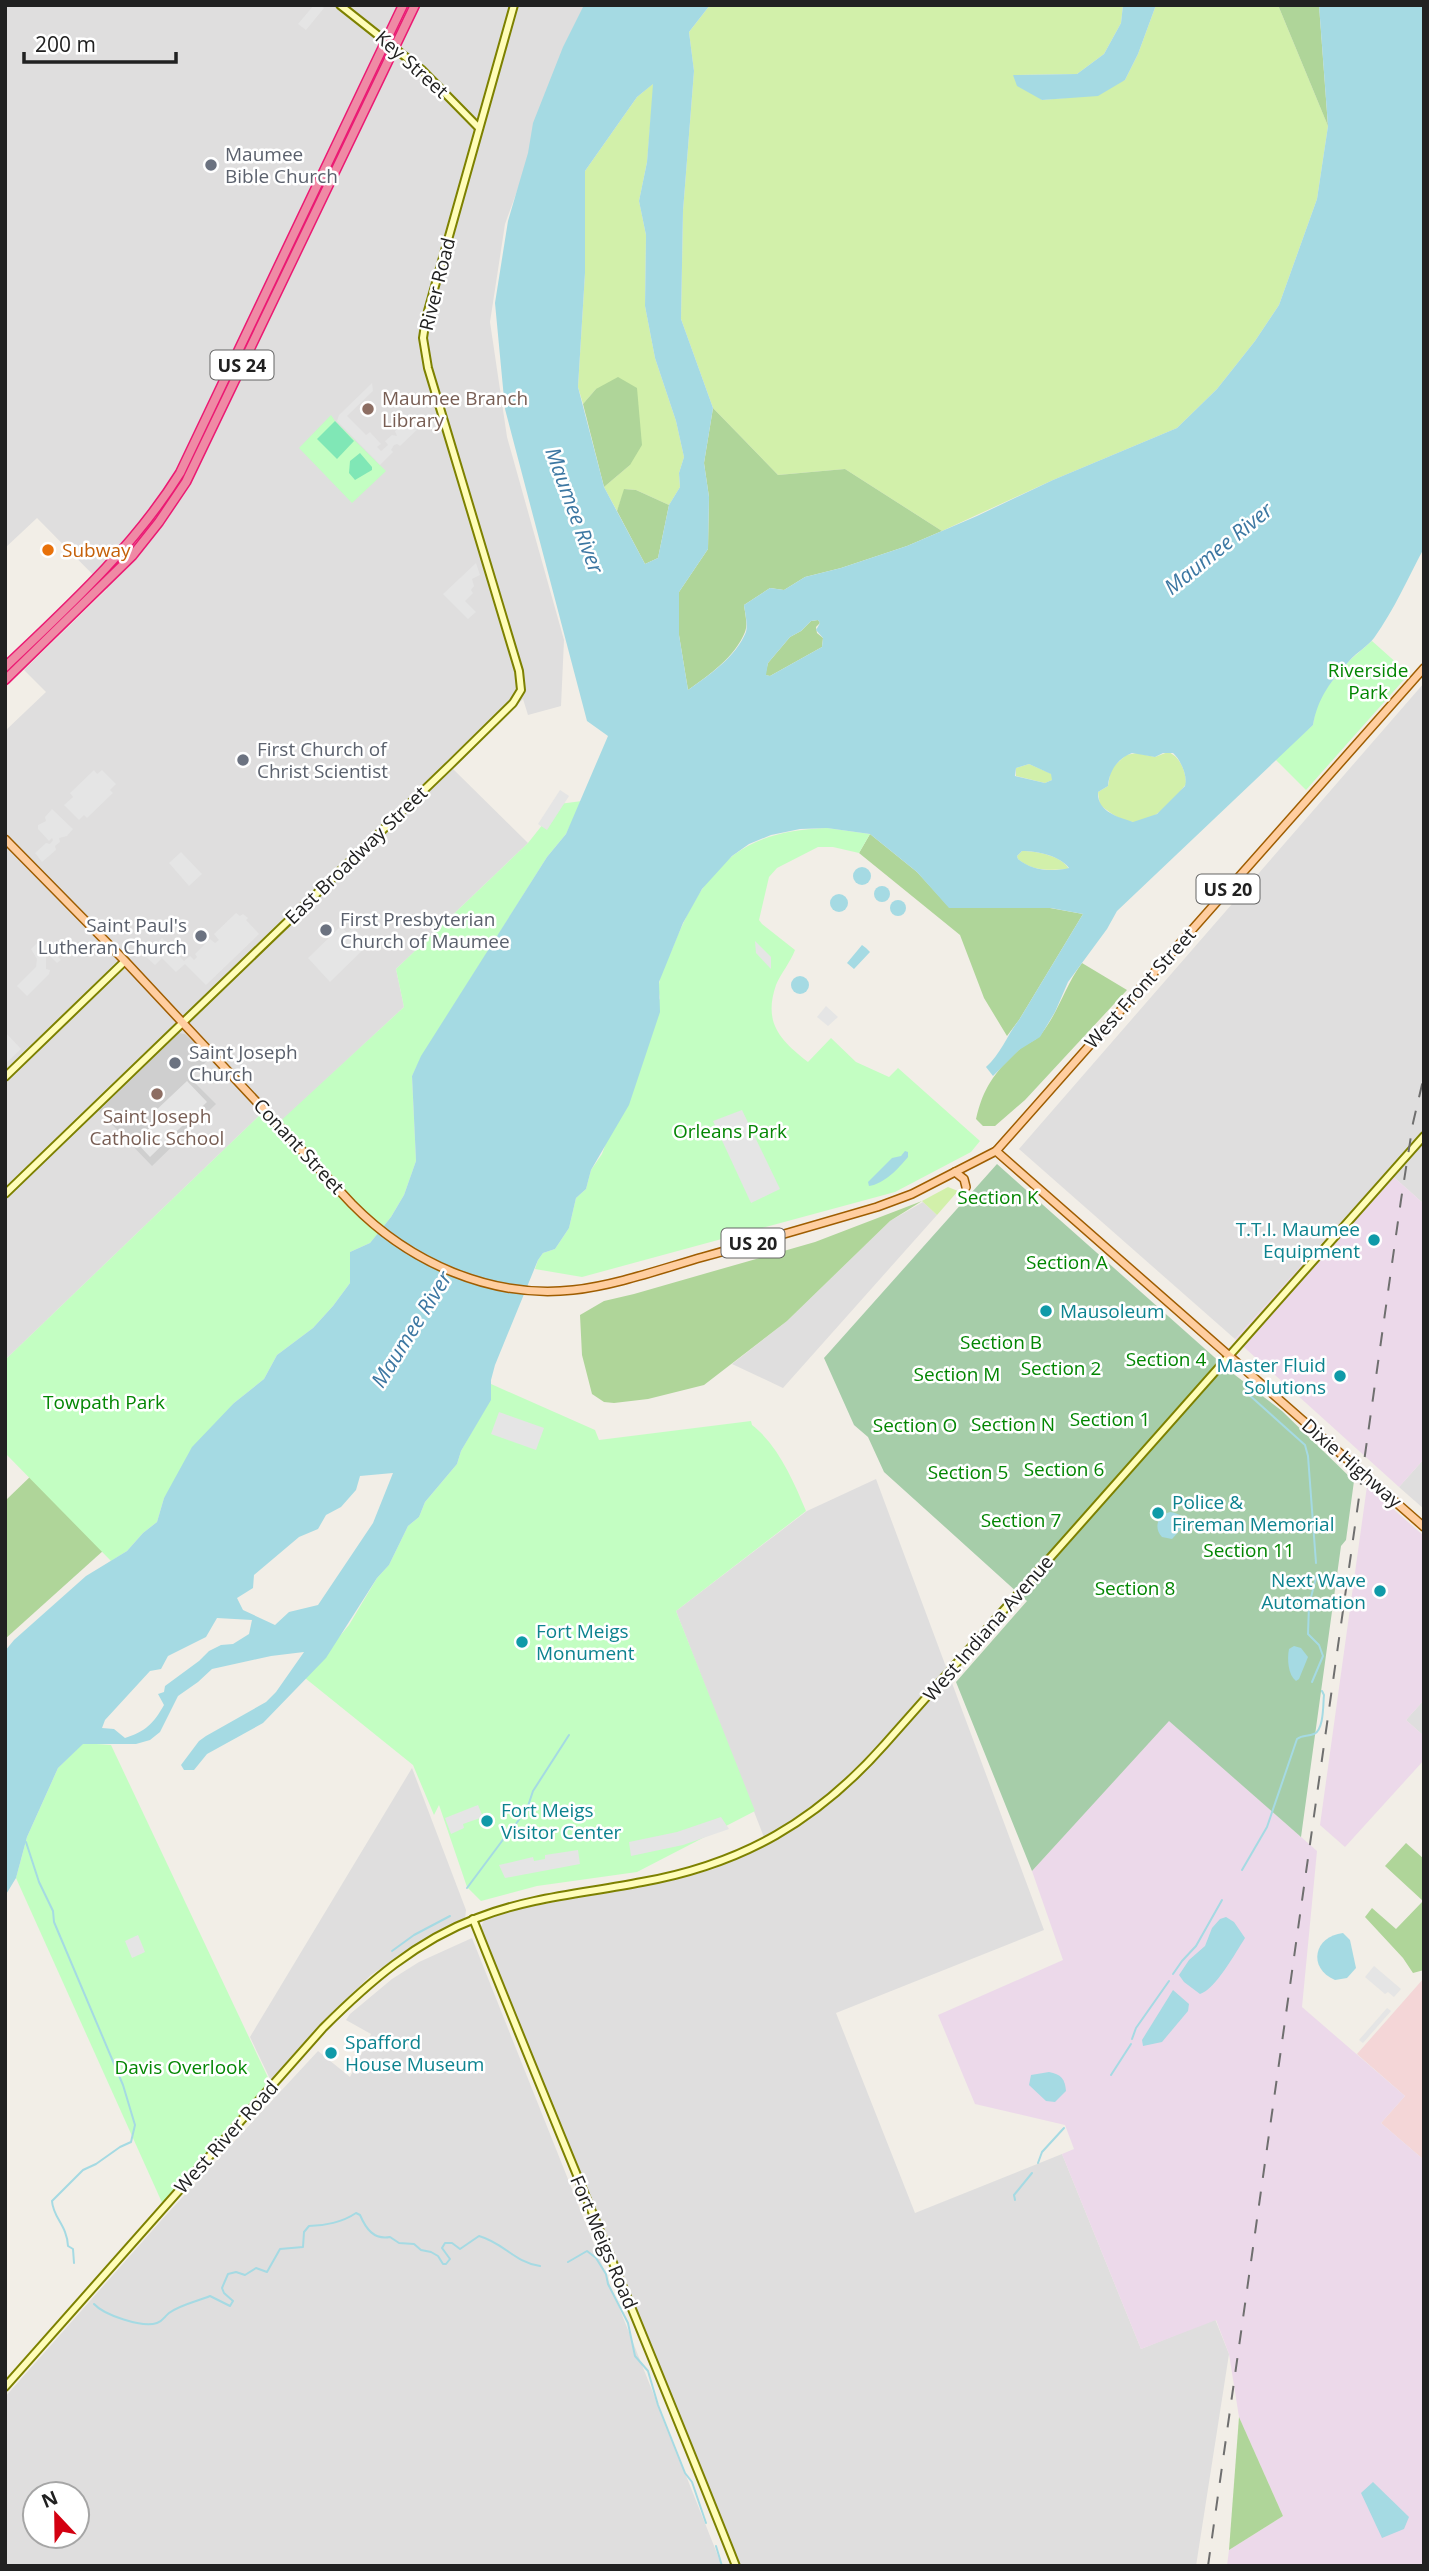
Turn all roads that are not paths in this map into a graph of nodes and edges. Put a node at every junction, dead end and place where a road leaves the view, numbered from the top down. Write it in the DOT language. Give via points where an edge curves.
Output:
graph roads {
  1 [pos="341,5"];
  2 [pos="403,5"];
  3 [pos="415,5"];
  4 [pos="514,5"];
  5 [pos="386,39"];
  6 [pos="395,46"];
  7 [pos="479,128"];
  8 [pos="5,667"];
  9 [pos="1424,668"];
  10 [pos="5,680"];
  11 [pos="521,683"];
  12 [pos="5,839"];
  13 [pos="125,961"];
  14 [pos="183,1023"];
  15 [pos="5,1077"];
  16 [pos="1424,1136"];
  17 [pos="996,1151"];
  18 [pos="955,1172"];
  19 [pos="966,1187"];
  20 [pos="5,1195"];
  21 [pos="1229,1355"];
  22 [pos="1424,1527"];
  23 [pos="473,1919"];
  24 [pos="5,2387"];
  25 [pos="736,2566"];
  1 -- 5 [label="street, Key Street"];
  2 -- 5 [label="highway, US 24"];
  3 -- 6 [label="highway, US 24"];
  4 -- 7 [label="street, River Road"];
  5 -- 6 [label="street, Key Street"];
  5 -- 8 [label="highway, US 24" via="171,487 118,554"];
  6 -- 7 [label="street, Key Street"];
  6 -- 10 [label="highway, US 24" via="186,482 132,556"];
  7 -- 11 [label="street, River Road" via="423,338"];
  9 -- 17 [label="main road, West Front Street / US 20"];
  11 -- 14 [label="street, East Broadway Street" via="513,703"];
  12 -- 13 [label="main road, Conant Street / US 20"];
  13 -- 14 [label="main road, Conant Street / US 20"];
  13 -- 15 [label="street"];
  14 -- 18 [label="main road, Conant Street / US 20" via="359,1211 404,1248 487,1284 573,1290 608,1284 895,1201"];
  14 -- 20 [label="street, East Broadway Street"];
  16 -- 21 [label="street, West Indiana Avenue"];
  17 -- 18 [label="main road, US 20"];
  17 -- 21 [label="main road, Dixie Highway"];
  18 -- 19 [label="main road"];
  21 -- 22 [label="main road, Dixie Highway"];
  21 -- 23 [label="street, West Indiana Avenue" via="880,1751 818,1809 766,1842 693,1871 530,1902"];
  23 -- 24 [label="street, West River Road" via="401,1958 330,2021"];
  23 -- 25 [label="street, Fort Meigs Road"];
}
